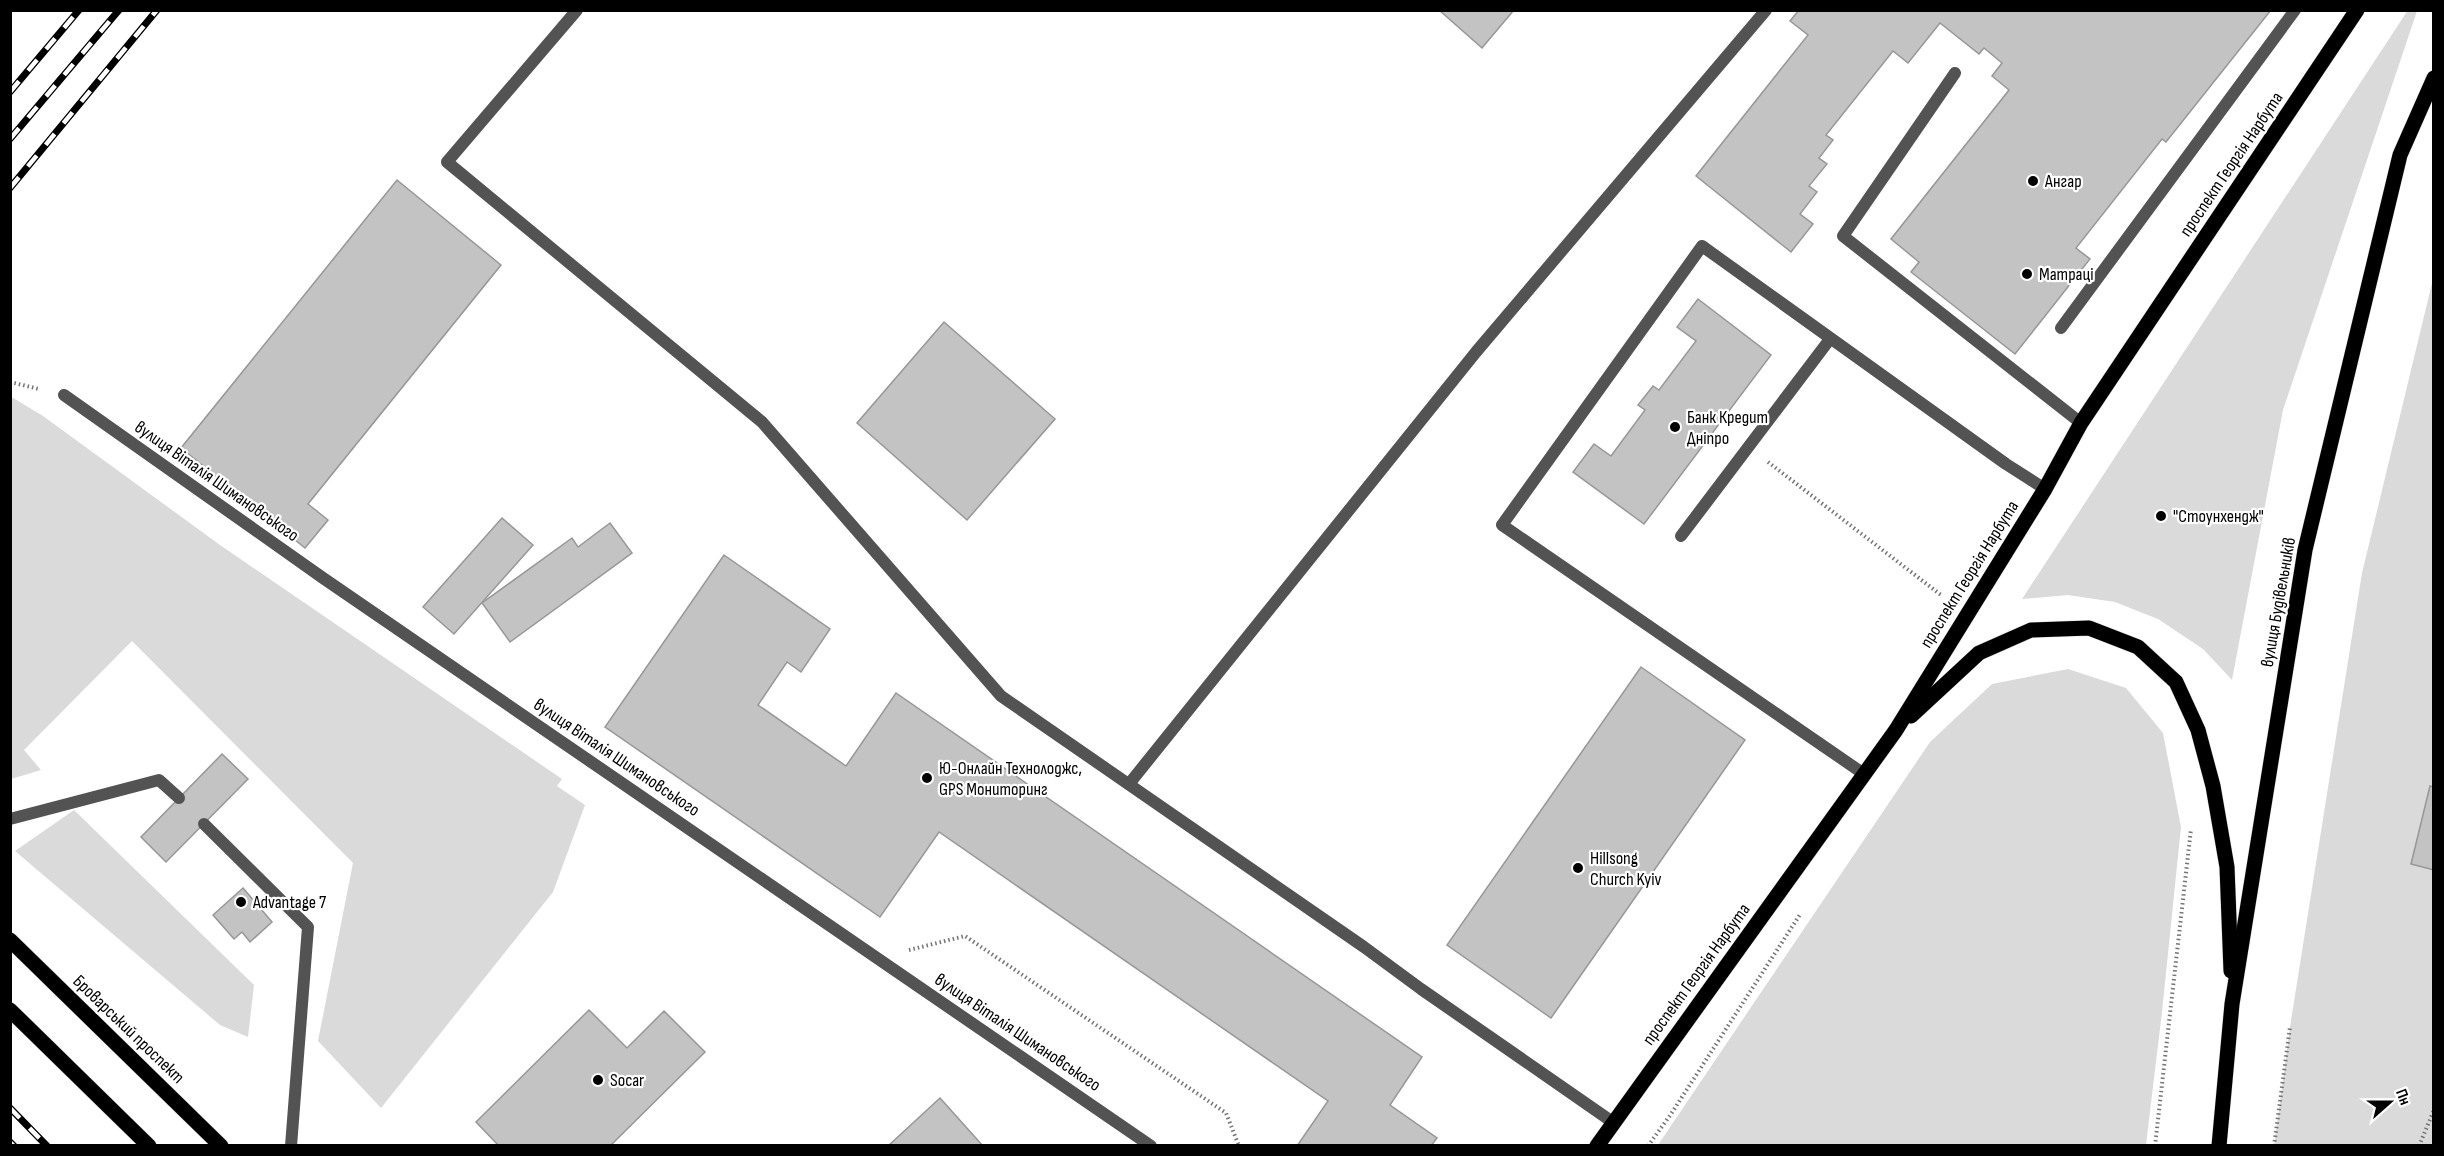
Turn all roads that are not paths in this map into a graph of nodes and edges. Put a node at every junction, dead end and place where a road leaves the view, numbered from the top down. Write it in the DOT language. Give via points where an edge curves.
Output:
graph roads {
  1 [pos="578,10"];
  2 [pos="1766,10"];
  3 [pos="2295,10"];
  4 [pos="2357,10"];
  5 [pos="1955,74"];
  6 [pos="2433,78"];
  7 [pos="2061,328"];
  8 [pos="1830,339"];
  9 [pos="64,395"];
  10 [pos="2081,423"];
  11 [pos="2045,489"];
  12 [pos="1681,536"];
  13 [pos="1896,730"];
  14 [pos="1864,774"];
  15 [pos="1129,784"];
  16 [pos="179,798"];
  17 [pos="10,819"];
  18 [pos="204,824"];
  19 [pos="10,940"];
  20 [pos="2232,1004"];
  21 [pos="10,1010"];
  22 [pos="1614,1123"];
  23 [pos="149,1146"];
  24 [pos="221,1146"];
  25 [pos="291,1146"];
  26 [pos="1151,1146"];
  27 [pos="1597,1146"];
  28 [pos="2218,1146"];
  1 -- 15 [label="street" via="447,162 762,422 1000,696"];
  2 -- 15 [label="street" via="1476,352"];
  3 -- 7 [label="street"];
  4 -- 10 [label="main road, проспект Георгія Нарбута"];
  5 -- 10 [label="street" via="1844,236"];
  6 -- 20 [label="main road, вулиця Будівельників" via="2400,155 2305,550"];
  8 -- 11 [label="street"];
  8 -- 12 [label="street"];
  8 -- 14 [label="street" via="1702,246 1502,525"];
  9 -- 26 [label="street, вулиця Віталія Шимановського" via="323,578"];
  10 -- 11 [label="main road, проспект Георгія Нарбута"];
  11 -- 13 [label="main road, проспект Георгія Нарбута"];
  13 -- 14 [label="main road, проспект Георгія Нарбута"];
  13 -- 20 [label="main road" via="1979,653 2031,630 2089,628 2139,647 2176,682 2198,730 2210,775 2227,867"];
  14 -- 22 [label="main road, проспект Георгія Нарбута"];
  15 -- 22 [label="street"];
  16 -- 17 [label="street" via="159,780"];
  18 -- 25 [label="street" via="308,927"];
  19 -- 24 [label="main road, Броварський проспект"];
  20 -- 28 [label="main road, вулиця Будівельників"];
  21 -- 23 [label="main road"];
  22 -- 27 [label="main road, проспект Георгія Нарбута"];
}
